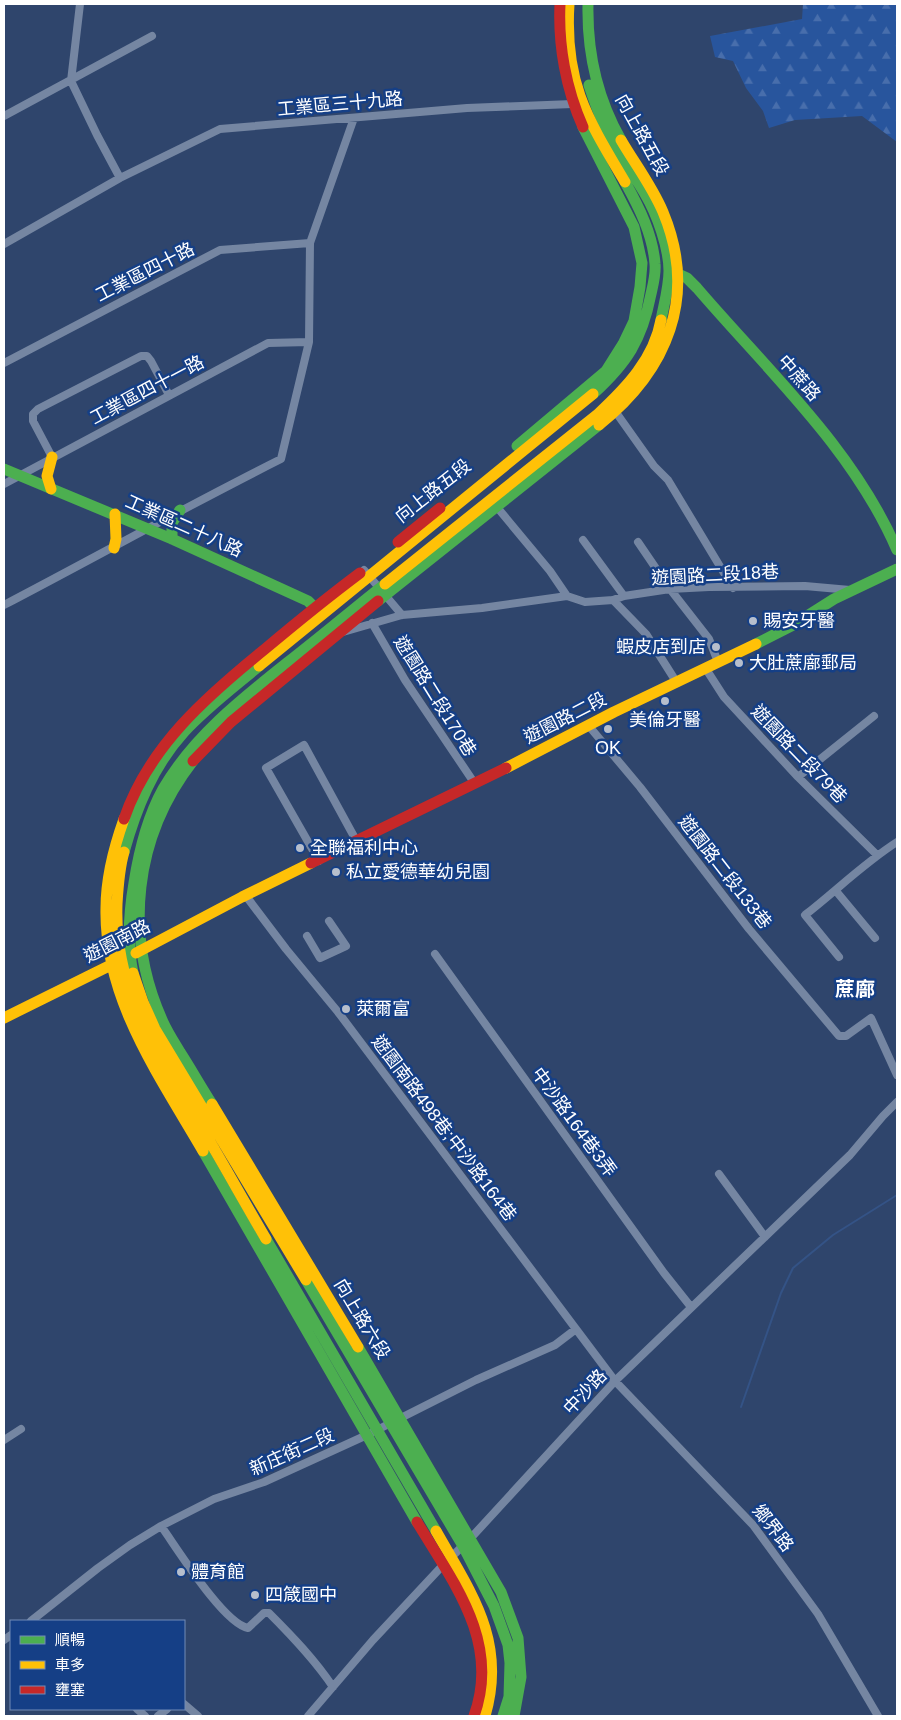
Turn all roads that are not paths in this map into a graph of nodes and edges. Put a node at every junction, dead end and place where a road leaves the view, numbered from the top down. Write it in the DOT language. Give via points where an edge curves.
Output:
graph roads {
  1 [pos="80,4"];
  2 [pos="560,4"];
  3 [pos="569,4"];
  4 [pos="581,4"];
  5 [pos="588,4"];
  6 [pos="152,36"];
  7 [pos="71,81"];
  8 [pos="573,104"];
  9 [pos="4,116"];
  10 [pos="354,118"];
  11 [pos="120,178"];
  12 [pos="4,244"];
  13 [pos="310,244"];
  14 [pos="642,263"];
  15 [pos="655,265"];
  16 [pos="674,272"];
  17 [pos="697,288"];
  18 [pos="678,294"];
  19 [pos="309,342"];
  20 [pos="4,363"];
  21 [pos="169,395"];
  22 [pos="615,411"];
  23 [pos="52,457"];
  24 [pos="4,469"];
  25 [pos="19,476"];
  26 [pos="4,484"];
  27 [pos="52,489"];
  28 [pos="496,506"];
  29 [pos="180,510"];
  30 [pos="115,514"];
  31 [pos="147,528"];
  32 [pos="172,539"];
  33 [pos="583,540"];
  34 [pos="638,542"];
  35 [pos="114,548"];
  36 [pos="897,550"];
  37 [pos="897,569"];
  38 [pos="367,572"];
  39 [pos="733,588"];
  40 [pos="670,589"];
  41 [pos="852,591"];
  42 [pos="382,592"];
  43 [pos="567,596"];
  44 [pos="624,596"];
  45 [pos="613,600"];
  46 [pos="4,605"];
  47 [pos="318,611"];
  48 [pos="402,615"];
  49 [pos="372,623"];
  50 [pos="334,630"];
  51 [pos="718,662"];
  52 [pos="706,669"];
  53 [pos="677,684"];
  54 [pos="874,716"];
  55 [pos="588,725"];
  56 [pos="798,777"];
  57 [pos="475,784"];
  58 [pos="357,842"];
  59 [pos="897,842"];
  60 [pos="877,855"];
  61 [pos="319,861"];
  62 [pos="836,891"];
  63 [pos="246,896"];
  64 [pos="329,922"];
  65 [pos="306,936"];
  66 [pos="875,938"];
  67 [pos="434,954"];
  68 [pos="126,957"];
  69 [pos="840,957"];
  70 [pos="4,1018"];
  71 [pos="897,1075"];
  72 [pos="897,1102"];
  73 [pos="719,1174"];
  74 [pos="765,1237"];
  75 [pos="691,1307"];
  76 [pos="576,1330"];
  77 [pos="615,1381"];
  78 [pos="396,1420"];
  79 [pos="20,1429"];
  80 [pos="377,1429"];
  81 [pos="366,1435"];
  82 [pos="4,1440"];
  83 [pos="160,1526"];
  84 [pos="466,1543"];
  85 [pos="447,1561"];
  86 [pos="37,1620"];
  87 [pos="333,1687"];
  88 [pos="185,1705"];
  89 [pos="198,1716"];
  90 [pos="308,1716"];
  91 [pos="474,1716"];
  92 [pos="485,1716"];
  93 [pos="503,1716"];
  94 [pos="514,1716"];
  95 [pos="878,1716"];
  1 -- 7 [label="street"];
  2 -- 8 [label="main road, 向上路五段" via="561,45"];
  3 -- 15 [label="main road, 向上路五段" via="568,24 575,83 598,137 637,205"];
  4 -- 16 [label="main road, 向上路五段" via="581,40 587,78 597,111 619,154 646,195"];
  5 -- 16 [label="main road, 向上路五段" via="588,40 594,77 625,147 663,211 675,243"];
  6 -- 7 [label="street"];
  7 -- 9 [label="street"];
  7 -- 11 [label="street"];
  8 -- 10 [label="street, 工業區三十九路" via="466,108"];
  8 -- 14 [label="main road, 向上路五段" via="634,227"];
  10 -- 11 [label="street, 工業區三十九路" via="220,129"];
  10 -- 13 [label="street"];
  11 -- 12 [label="street, 工業區三十九路"];
  13 -- 19 [label="street"];
  13 -- 20 [label="street, 工業區四十路" via="220,250"];
  14 -- 15 [label="main road, 中蔗路"];
  14 -- 38 [label="main road, 向上路五段" via="634,321 606,371"];
  15 -- 16 [label="main road, 中蔗路"];
  15 -- 38 [label="main road, 向上路五段" via="644,324 633,347 610,378 582,404"];
  16 -- 17 [label="main road, 中蔗路"];
  16 -- 18 [label="main road, 向上路五段"];
  16 -- 42 [label="main road, 向上路五段" via="668,285 659,332 645,361 623,391"];
  17 -- 18 [label="main road"];
  17 -- 36 [label="main road, 中蔗路" via="832,442 861,480"];
  18 -- 22 [label="main road, 向上路五段" via="662,352"];
  19 -- 21 [label="street, 工業區四十一路" via="268,343"];
  19 -- 29 [label="street" via="280,459"];
  21 -- 23 [label="street, 工業區四十一路"];
  21 -- 23 [label="street" via="151,360 141,356 38,409 33,414 33,421"];
  22 -- 28 [label="main road, 向上路五段"];
  22 -- 39 [label="street" via="654,466 668,480"];
  23 -- 25 [label="street, 工業區四十一路"];
  23 -- 27 [label="main road" via="47,476"];
  24 -- 25 [label="main road, 工業區二十八路"];
  25 -- 26 [label="street, 工業區四十一路"];
  25 -- 27 [label="main road, 工業區二十八路"];
  27 -- 30 [label="main road, 工業區二十八路"];
  28 -- 42 [label="main road, 向上路五段"];
  28 -- 43 [label="street"];
  29 -- 31 [label="street"];
  29 -- 32 [label="main road" via="172,524"];
  30 -- 31 [label="main road, 工業區二十八路"];
  30 -- 35 [label="main road" via="113,523 117,536"];
  31 -- 32 [label="main road, 工業區二十八路"];
  31 -- 35 [label="street"];
  32 -- 47 [label="main road, 工業區二十八路" via="308,601"];
  33 -- 44 [label="street"];
  34 -- 40 [label="street"];
  35 -- 46 [label="street"];
  37 -- 41 [label="main road, 遊園路二段"];
  38 -- 42 [label="street"];
  38 -- 47 [label="main road, 向上路五段"];
  39 -- 40 [label="street, 遊園路二段18巷"];
  39 -- 41 [label="street, 遊園路二段18巷" via="822,586"];
  40 -- 44 [label="street, 遊園路二段18巷"];
  40 -- 51 [label="street" via="708,639"];
  41 -- 51 [label="main road, 遊園路二段"];
  42 -- 48 [label="street"];
  42 -- 50 [label="main road, 向上路五段"];
  43 -- 45 [label="street, 遊園路二段18巷" via="586,602"];
  43 -- 48 [label="street, 遊園路二段18巷"];
  44 -- 45 [label="street, 遊園路二段18巷"];
  45 -- 53 [label="street" via="646,634"];
  47 -- 50 [label="main road, 工業區二十八路"];
  47 -- 68 [label="main road, 向上路五段" via="178,739 152,779 131,824 123,855 116,906 117,938"];
  48 -- 49 [label="street, 遊園路二段18巷"];
  49 -- 50 [label="street, 遊園路二段18巷"];
  49 -- 57 [label="street, 遊園路二段170巷" via="405,680"];
  50 -- 68 [label="main road, 向上路五段" via="270,678 209,732 178,767 163,790 147,826 136,870"];
  51 -- 52 [label="main road, 遊園路二段"];
  52 -- 53 [label="main road, 遊園路二段"];
  52 -- 56 [label="street, 遊園路二段79巷" via="724,697"];
  53 -- 55 [label="main road, 遊園路二段"];
  54 -- 56 [label="street"];
  55 -- 57 [label="main road, 遊園路二段"];
  55 -- 71 [label="street, 遊園路二段133巷" via="640,786 749,929 839,1036 846,1036 871,1018"];
  56 -- 60 [label="street, 遊園路二段79巷"];
  57 -- 58 [label="main road, 遊園路二段"];
  58 -- 61 [label="main road, 遊園路二段"];
  58 -- 61 [label="street" via="304,745 266,768"];
  59 -- 60 [label="street"];
  60 -- 62 [label="street"];
  61 -- 63 [label="main road, 遊園路二段"];
  62 -- 66 [label="street"];
  62 -- 69 [label="street" via="805,915"];
  63 -- 68 [label="main road, 遊園南路"];
  63 -- 76 [label="street, 遊園南路498巷;中沙路164巷" via="338,1012"];
  64 -- 65 [label="street" via="346,946 320,958"];
  67 -- 75 [label="street, 中沙路164巷3弄"];
  68 -- 70 [label="main road, 遊園南路"];
  68 -- 78 [label="main road, 向上路六段" via="155,1029"];
  68 -- 80 [label="main road" via="126,982 147,1034"];
  68 -- 81 [label="main road" via="125,1013 138,1039"];
  72 -- 74 [label="street, 中沙路" via="850,1155"];
  73 -- 74 [label="street"];
  74 -- 75 [label="street, 中沙路"];
  75 -- 77 [label="street, 中沙路"];
  76 -- 77 [label="street, 遊園南路498巷;中沙路164巷"];
  76 -- 78 [label="street, 新庄街二段" via="555,1345"];
  77 -- 84 [label="street, 中沙路"];
  77 -- 95 [label="street, 鄉界路" via="753,1525 818,1614"];
  78 -- 80 [label="street, 新庄街二段"];
  78 -- 84 [label="main road, 向上路六段"];
  79 -- 82 [label="street"];
  80 -- 81 [label="street, 新庄街二段"];
  80 -- 85 [label="main road"];
  81 -- 83 [label="street, 新庄街二段" via="264,1482 214,1499"];
  81 -- 85 [label="main road"];
  83 -- 86 [label="street, 新庄街二段" via="98,1568"];
  83 -- 87 [label="street" via="212,1597 234,1620 248,1628 264,1613 269,1613 300,1644"];
  84 -- 85 [label="street, 中沙路"];
  84 -- 93 [label="main road, 向上路六段" via="508,1645 509,1697"];
  84 -- 94 [label="main road, 向上路六段" via="501,1592 518,1638 521,1677"];
  85 -- 87 [label="street, 中沙路"];
  85 -- 91 [label="main road" via="474,1626 480,1652 481,1690"];
  85 -- 92 [label="main road" via="484,1621 492,1679"];
  87 -- 90 [label="street, 中沙路"];
  88 -- 89 [label="street"];
}
